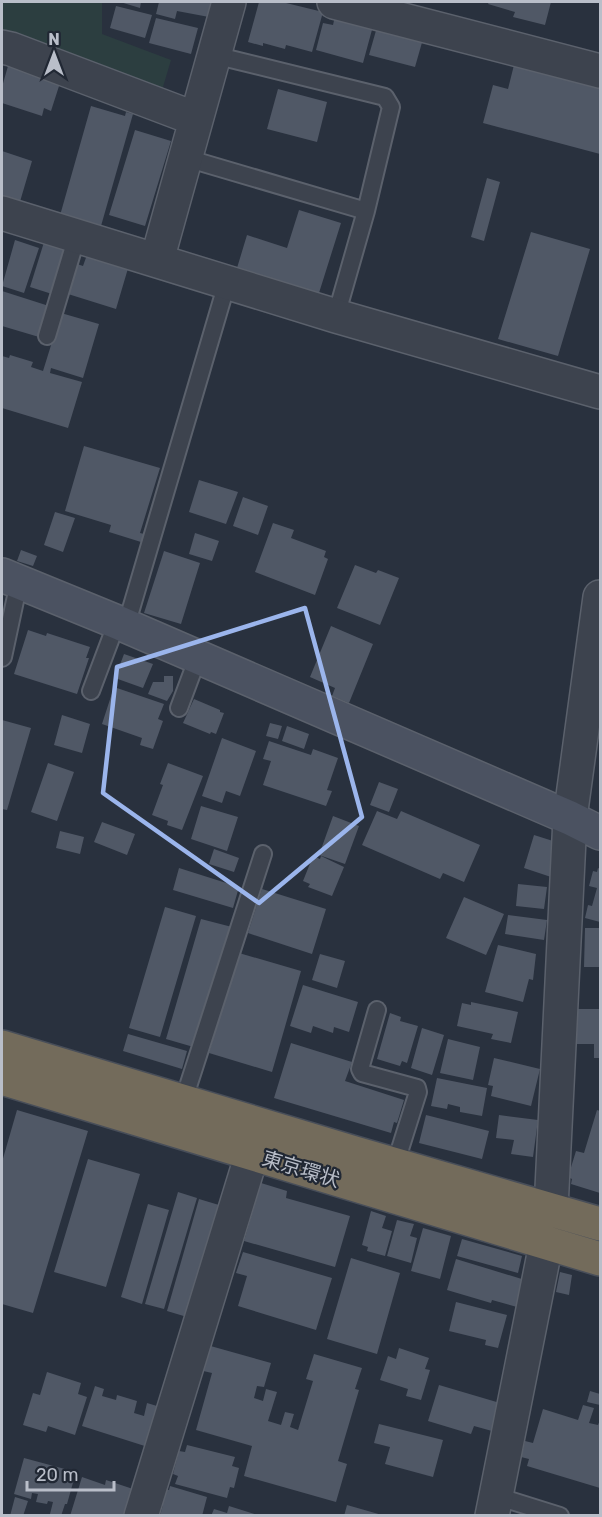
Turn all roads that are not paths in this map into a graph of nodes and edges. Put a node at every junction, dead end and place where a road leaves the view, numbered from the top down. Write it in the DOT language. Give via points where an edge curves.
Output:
graph roads {
  1 [pos="229,2"];
  2 [pos="334,2"];
  3 [pos="2,47"];
  4 [pos="214,55"];
  5 [pos="600,71"];
  6 [pos="196,119"];
  7 [pos="186,158"];
  8 [pos="366,211"];
  9 [pos="2,213"];
  10 [pos="77,236"];
  11 [pos="157,260"];
  12 [pos="227,283"];
  13 [pos="336,316"];
  14 [pos="47,336"];
  15 [pos="600,392"];
  16 [pos="10,578"];
  17 [pos="600,597"];
  18 [pos="122,624"];
  19 [pos="198,657"];
  20 [pos="2,658"];
  21 [pos="91,691"];
  22 [pos="179,708"];
  23 [pos="570,818"];
  24 [pos="600,833"];
  25 [pos="263,854"];
  26 [pos="377,1010"];
  27 [pos="2,1047"];
  28 [pos="2,1078"];
  29 [pos="183,1102"];
  30 [pos="252,1154"];
  31 [pos="395,1165"];
  32 [pos="551,1209"];
  33 [pos="600,1224"];
  34 [pos="546,1244"];
  35 [pos="600,1259"];
  36 [pos="494,1506"];
  37 [pos="141,1515"];
  38 [pos="560,1515"];
  1 -- 4 [label="street"];
  2 -- 5 [label="street"];
  3 -- 6 [label="street"];
  4 -- 6 [label="street"];
  4 -- 8 [label="lane" via="385,97 391,107"];
  6 -- 7 [label="street"];
  7 -- 8 [label="lane"];
  7 -- 11 [label="street"];
  8 -- 13 [label="lane"];
  9 -- 10 [label="street"];
  10 -- 11 [label="street"];
  10 -- 14 [label="lane"];
  11 -- 12 [label="street"];
  12 -- 13 [label="street"];
  12 -- 18 [label="lane"];
  13 -- 15 [label="street"];
  16 -- 18 [label="street"];
  16 -- 20 [label="lane"];
  17 -- 23 [label="street"];
  18 -- 19 [label="street"];
  18 -- 21 [label="lane"];
  19 -- 22 [label="lane"];
  19 -- 23 [label="street"];
  23 -- 24 [label="street"];
  23 -- 32 [label="street"];
  25 -- 29 [label="lane"];
  26 -- 31 [label="lane" via="360,1069 362,1073 417,1088 418,1092"];
  27 -- 29 [label="highway, 東京環状"];
  28 -- 30 [label="highway, 東京環状"];
  29 -- 31 [label="highway, 東京環状"];
  30 -- 34 [label="highway, 東京環状"];
  30 -- 37 [label="street"];
  31 -- 32 [label="highway, 東京環状"];
  32 -- 33 [label="highway, 東京環状"];
  32 -- 34 [label="street"];
  34 -- 35 [label="highway, 東京環状"];
  34 -- 36 [label="street"];
  36 -- 38 [label="lane"];
}
